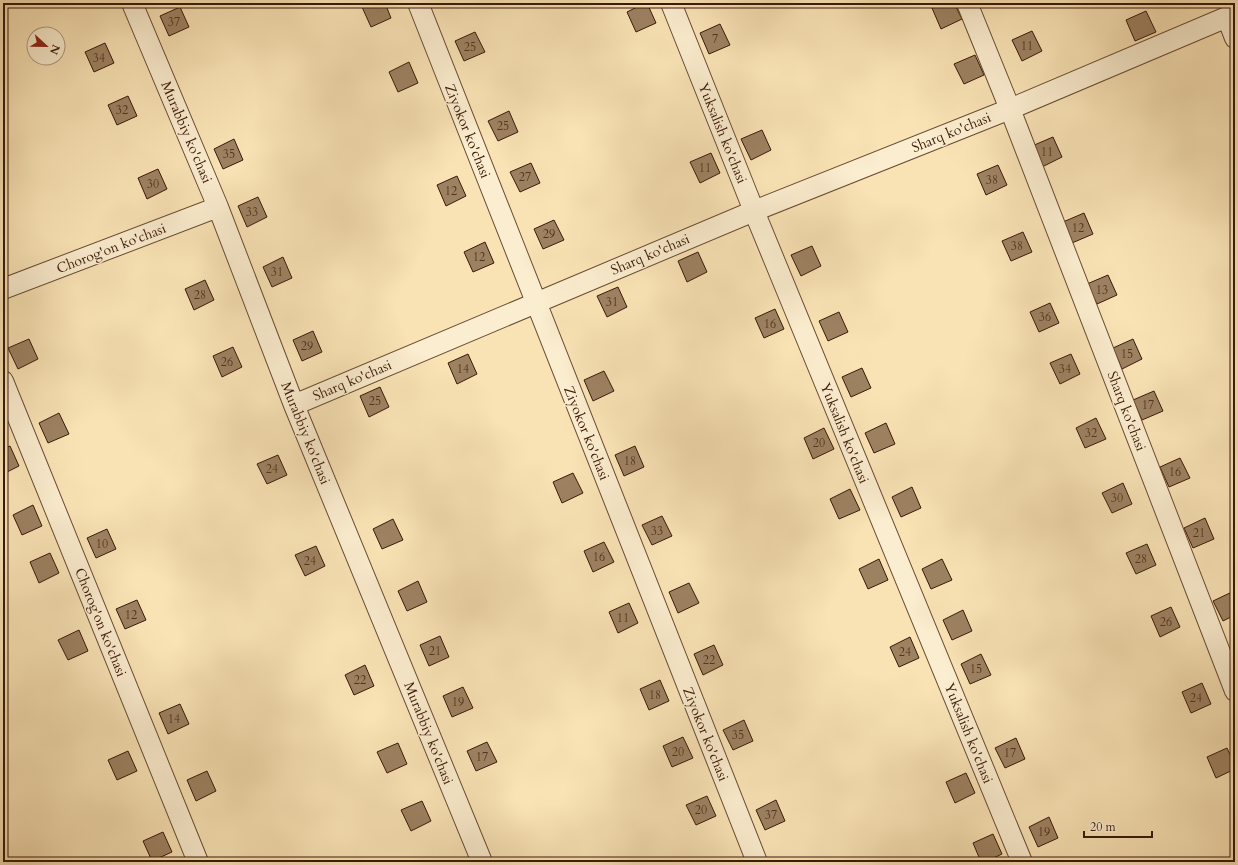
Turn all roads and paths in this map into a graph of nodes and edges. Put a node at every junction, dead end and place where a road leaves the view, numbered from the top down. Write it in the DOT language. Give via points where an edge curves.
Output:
graph roads {
  1 [pos="132,3"];
  2 [pos="418,3"];
  3 [pos="671,3"];
  4 [pos="967,3"];
  5 [pos="1235,38"];
  6 [pos="1010,109"];
  7 [pos="218,207"];
  8 [pos="754,211"];
  9 [pos="3,289"];
  10 [pos="536,302"];
  11 [pos="3,381"];
  12 [pos="294,405"];
  13 [pos="1235,691"];
  14 [pos="198,862"];
  15 [pos="482,862"];
  16 [pos="757,862"];
  17 [pos="1022,862"];
  1 -- 7 [label="street, Murabbiy ko'chasi"];
  2 -- 10 [label="street, Ziyokor ko'chasi"];
  3 -- 8 [label="street, Yuksalish ko'chasi"];
  4 -- 6 [label="street, Sharq ko'chasi"];
  5 -- 6 [label="street, Sharq ko'chasi" via="1227,17"];
  6 -- 8 [label="street, Sharq ko'chasi"];
  6 -- 13 [label="street, Sharq ko'chasi"];
  7 -- 9 [label="street, Chorog'on ko'chasi"];
  7 -- 12 [label="street, Murabbiy ko'chasi"];
  8 -- 10 [label="street, Sharq ko'chasi"];
  8 -- 17 [label="street, Yuksalish ko'chasi"];
  10 -- 12 [label="street, Sharq ko'chasi"];
  10 -- 16 [label="street, Ziyokor ko'chasi"];
  11 -- 14 [label="street, Chorog'on ko'chasi"];
  12 -- 15 [label="street, Murabbiy ko'chasi"];
}
